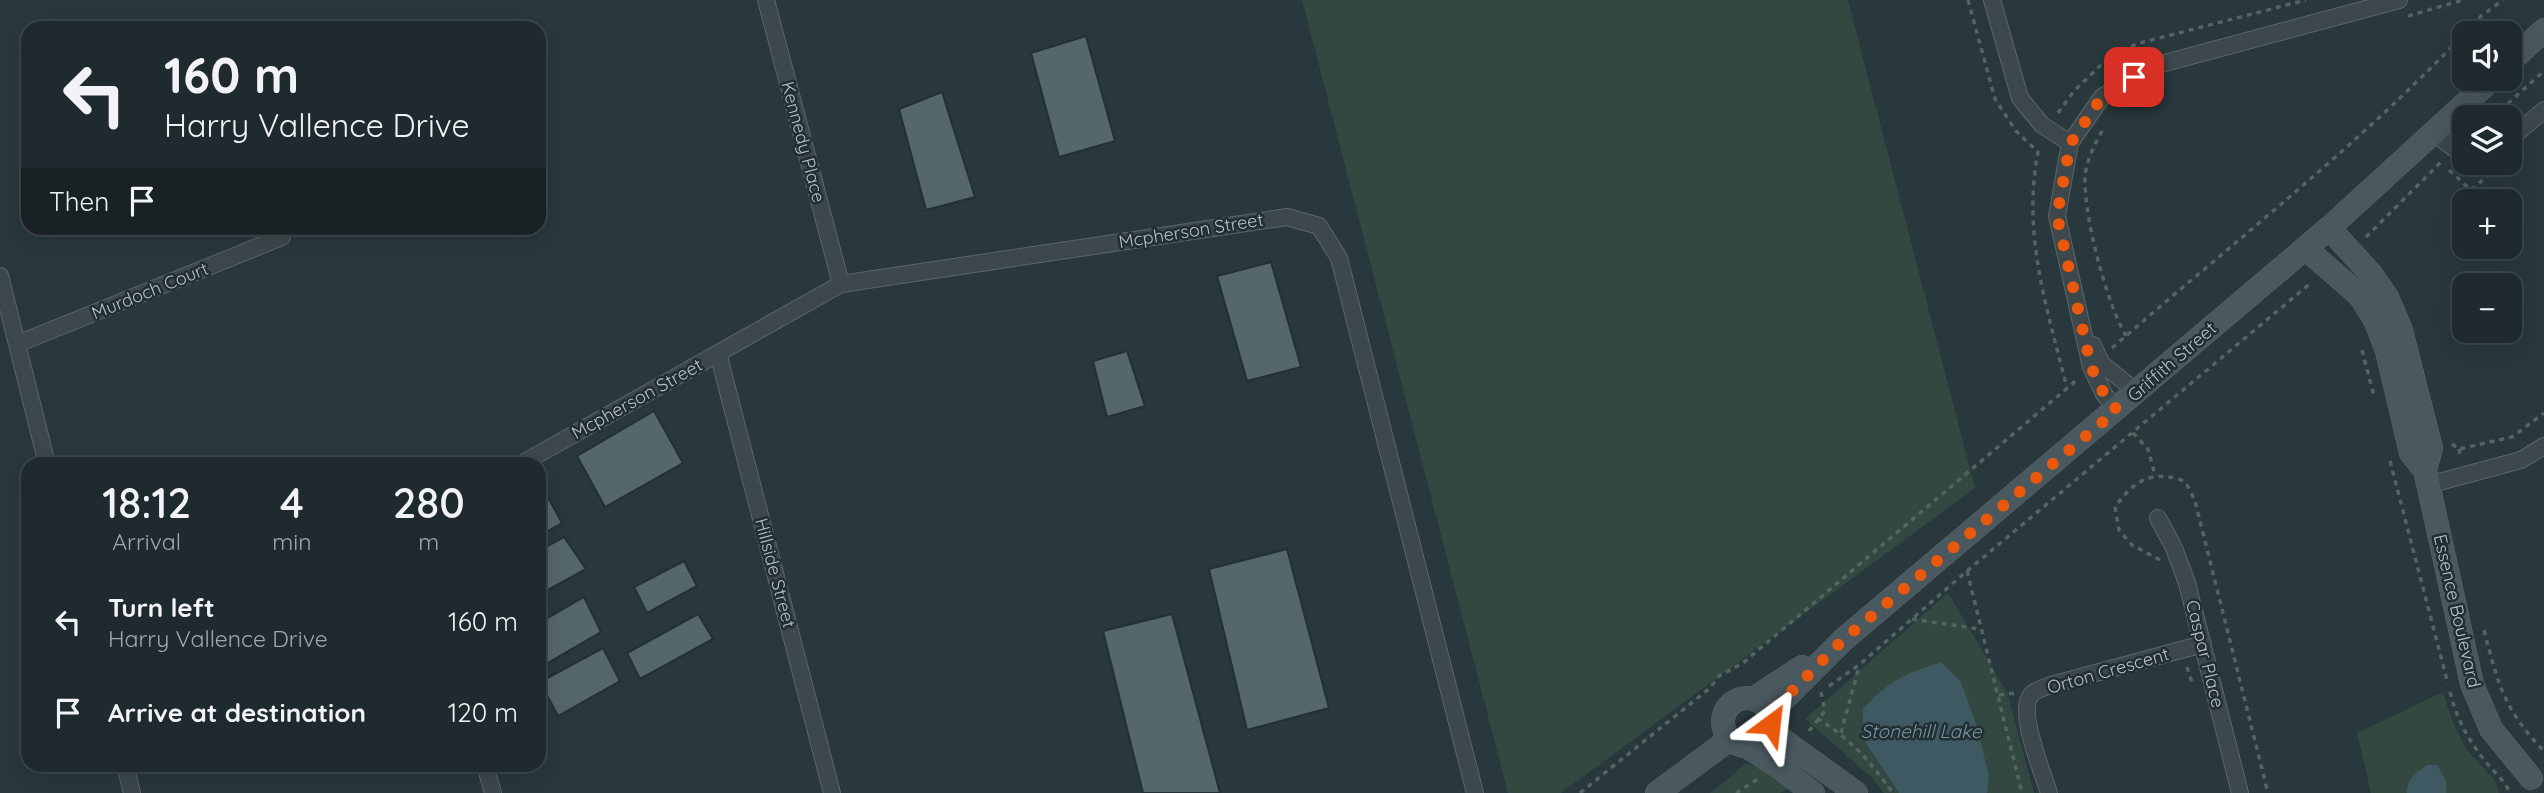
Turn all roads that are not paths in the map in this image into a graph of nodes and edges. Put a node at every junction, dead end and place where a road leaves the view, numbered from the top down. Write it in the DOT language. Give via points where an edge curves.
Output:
graph roads {
  1 [pos="766,0"];
  2 [pos="1992,0"];
  3 [pos="2399,0"];
  4 [pos="2544,30"];
  5 [pos="2522,51"];
  6 [pos="2479,91"];
  7 [pos="2544,110"];
  8 [pos="2522,129"];
  9 [pos="2434,133"];
  10 [pos="2070,144"];
  11 [pos="2452,147"];
  12 [pos="2329,228"];
  13 [pos="282,237"];
  14 [pos="2305,248"];
  15 [pos="0,276"];
  16 [pos="841,284"];
  17 [pos="17,344"];
  18 [pos="718,353"];
  19 [pos="2096,363"];
  20 [pos="2137,392"];
  21 [pos="2117,410"];
  22 [pos="2544,446"];
  23 [pos="45,457"];
  24 [pos="533,457"];
  25 [pos="2427,478"];
  26 [pos="2158,518"];
  27 [pos="2203,644"];
  28 [pos="1764,714"];
  29 [pos="1733,738"];
  30 [pos="127,772"];
  31 [pos="487,772"];
  32 [pos="2533,780"];
  33 [pos="132,793"];
  34 [pos="493,793"];
  35 [pos="832,793"];
  36 [pos="1475,793"];
  37 [pos="1657,793"];
  38 [pos="1813,793"];
  39 [pos="1856,793"];
  40 [pos="2049,793"];
  41 [pos="2240,793"];
  1 -- 16 [label="street, Kennedy Place"];
  2 -- 10 [label="street" via="2020,98 2042,125"];
  3 -- 10 [label="street" via="2150,67 2102,97"];
  4 -- 5 [label="street"];
  6 -- 9 [label="street, Griffith Street"];
  7 -- 8 [label="street"];
  9 -- 11 [label="street"];
  9 -- 12 [label="street, Griffith Street"];
  10 -- 19 [label="street" via="2057,216"];
  12 -- 14 [label="street, Griffith Street"];
  12 -- 25 [label="street, Essence Boulevard" via="2371,274 2401,330 2431,448"];
  13 -- 17 [label="street, Murdoch Court"];
  14 -- 20 [label="street, Griffith Street"];
  14 -- 25 [label="street, Essence Boulevard" via="2360,296 2375,320 2411,453"];
  15 -- 17 [label="street"];
  16 -- 18 [label="street, Mcpherson Street"];
  16 -- 36 [label="street, Mcpherson Street" via="1287,217 1319,226 1339,258"];
  17 -- 23 [label="street"];
  18 -- 24 [label="street, Mcpherson Street"];
  18 -- 35 [label="street, Hillside Street"];
  19 -- 20 [label="street"];
  19 -- 21 [label="street" via="2104,394"];
  20 -- 21 [label="street, Griffith Street"];
  21 -- 28 [label="street, Griffith Street" via="1843,640"];
  22 -- 25 [label="street" via="2521,460 2465,476"];
  25 -- 32 [label="street, Essence Boulevard" via="2472,684 2491,729"];
  26 -- 27 [label="street, Caspar Place" via="2187,583"];
  27 -- 40 [label="street, Orton Crescent" via="2051,685 2031,695 2026,706 2028,723"];
  27 -- 41 [label="street, Caspar Place"];
  28 -- 29 [label="street" via="1760,741"];
  28 -- 29 [label="street" via="1739,699 1730,705 1724,714"];
  28 -- 39 [label="street"];
  29 -- 37 [label="street"];
  29 -- 38 [label="street"];
  30 -- 33 [label="street"];
  31 -- 34 [label="street"];
}
